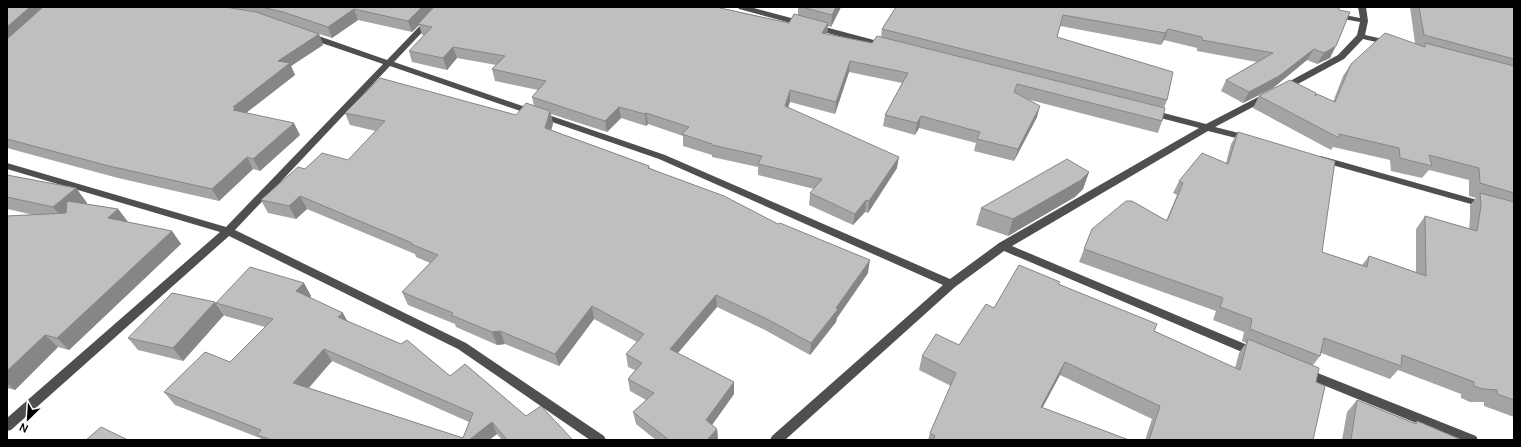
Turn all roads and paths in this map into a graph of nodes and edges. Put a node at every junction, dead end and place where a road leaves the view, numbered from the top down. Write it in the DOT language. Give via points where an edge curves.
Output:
graph roads {
  1 [pos="442,7"];
  2 [pos="742,7"];
  3 [pos="1362,7"];
  4 [pos="1327,13"];
  5 [pos="1364,21"];
  6 [pos="301,33"];
  7 [pos="1362,36"];
  8 [pos="1400,46"];
  9 [pos="898,49"];
  10 [pos="388,63"];
  11 [pos="1146,112"];
  12 [pos="1208,127"];
  13 [pos="1254,140"];
  14 [pos="1315,157"];
  15 [pos="7,166"];
  16 [pos="1491,207"];
  17 [pos="228,231"];
  18 [pos="1003,246"];
  19 [pos="951,284"];
  20 [pos="1262,356"];
  21 [pos="1298,370"];
  22 [pos="7,426"];
  23 [pos="600,440"];
  24 [pos="776,440"];
  25 [pos="1472,440"];
  1 -- 10 [label="street"];
  2 -- 9 [label="street"];
  3 -- 5 [label="street"];
  4 -- 5 [label="street"];
  5 -- 7 [label="street"];
  6 -- 10 [label="street"];
  7 -- 8 [label="street"];
  7 -- 12 [label="street" via="1341,58"];
  10 -- 17 [label="street"];
  10 -- 19 [label="street" via="662,157"];
  11 -- 12 [label="street"];
  12 -- 13 [label="street"];
  12 -- 18 [label="street"];
  14 -- 16 [label="street"];
  15 -- 17 [label="street"];
  17 -- 22 [label="street"];
  17 -- 23 [label="street" via="462,346"];
  18 -- 19 [label="street"];
  18 -- 20 [label="street"];
  19 -- 24 [label="street"];
  21 -- 25 [label="street"];
}
